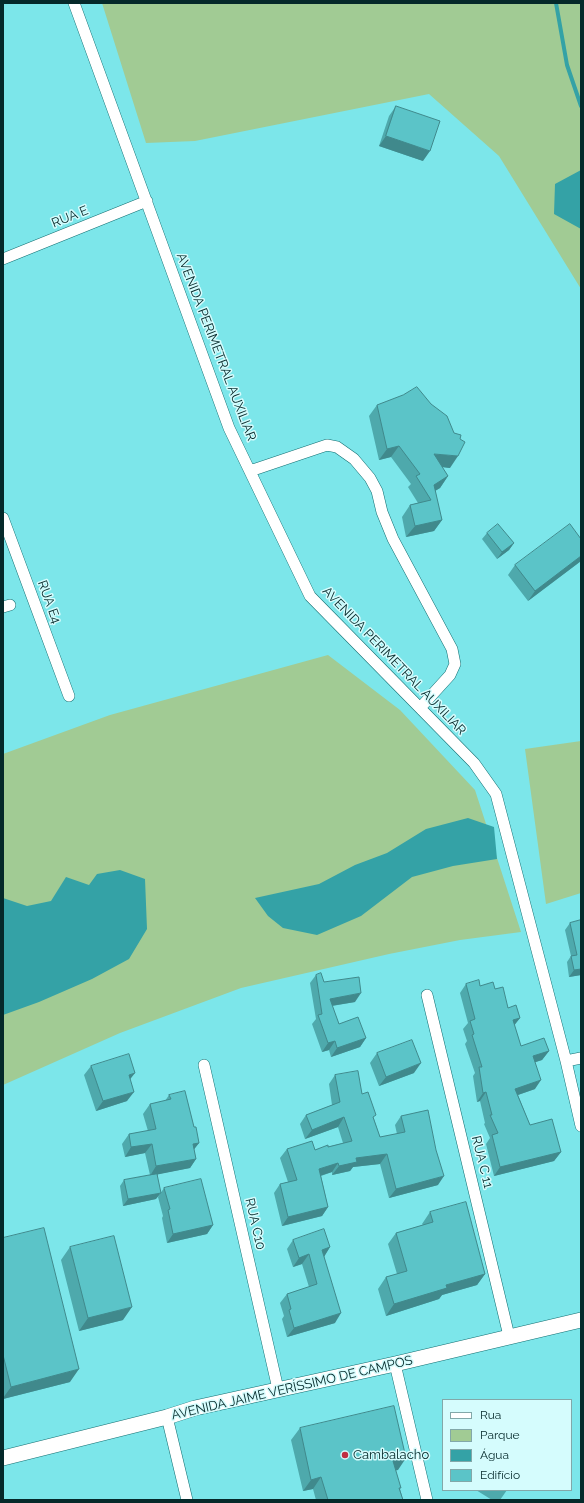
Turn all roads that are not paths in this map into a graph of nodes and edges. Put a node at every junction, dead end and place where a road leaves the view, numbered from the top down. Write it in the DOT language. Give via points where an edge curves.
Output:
graph roads {
  1 [pos="74,3"];
  2 [pos="147,200"];
  3 [pos="3,259"];
  4 [pos="250,471"];
  5 [pos="3,518"];
  6 [pos="69,696"];
  7 [pos="420,708"];
  8 [pos="427,995"];
  9 [pos="581,1058"];
  10 [pos="566,1061"];
  11 [pos="204,1065"];
  12 [pos="581,1126"];
  13 [pos="581,1320"];
  14 [pos="509,1336"];
  15 [pos="395,1364"];
  16 [pos="278,1389"];
  17 [pos="167,1417"];
  18 [pos="3,1458"];
  19 [pos="187,1500"];
  20 [pos="427,1500"];
  1 -- 2 [label="street, AVENIDA PERIMETRAL AUXILIAR"];
  2 -- 3 [label="street, RUA E"];
  2 -- 4 [label="street, AVENIDA PERIMETRAL AUXILIAR" via="229,428"];
  4 -- 7 [label="street, AVENIDA PERIMETRAL AUXILIAR" via="310,596"];
  4 -- 7 [label="street" via="327,445 337,447 354,459 370,478 393,539 452,649 455,664 450,675"];
  5 -- 6 [label="street, RUA E4"];
  7 -- 10 [label="street, AVENIDA PERIMETRAL AUXILIAR" via="474,763 496,794"];
  8 -- 14 [label="street, RUA C 11"];
  9 -- 10 [label="street"];
  10 -- 12 [label="street, AVENIDA PERIMETRAL AUXILIAR"];
  11 -- 16 [label="street, RUA C10"];
  13 -- 14 [label="street, AVENIDA JAIME VERÍSSIMO DE CAMPOS"];
  14 -- 15 [label="street, AVENIDA JAIME VERÍSSIMO DE CAMPOS"];
  15 -- 16 [label="street, AVENIDA JAIME VERÍSSIMO DE CAMPOS"];
  15 -- 20 [label="street"];
  16 -- 17 [label="street, AVENIDA JAIME VERÍSSIMO DE CAMPOS"];
  17 -- 18 [label="street, AVENIDA JAIME VERÍSSIMO DE CAMPOS"];
  17 -- 19 [label="street"];
}
